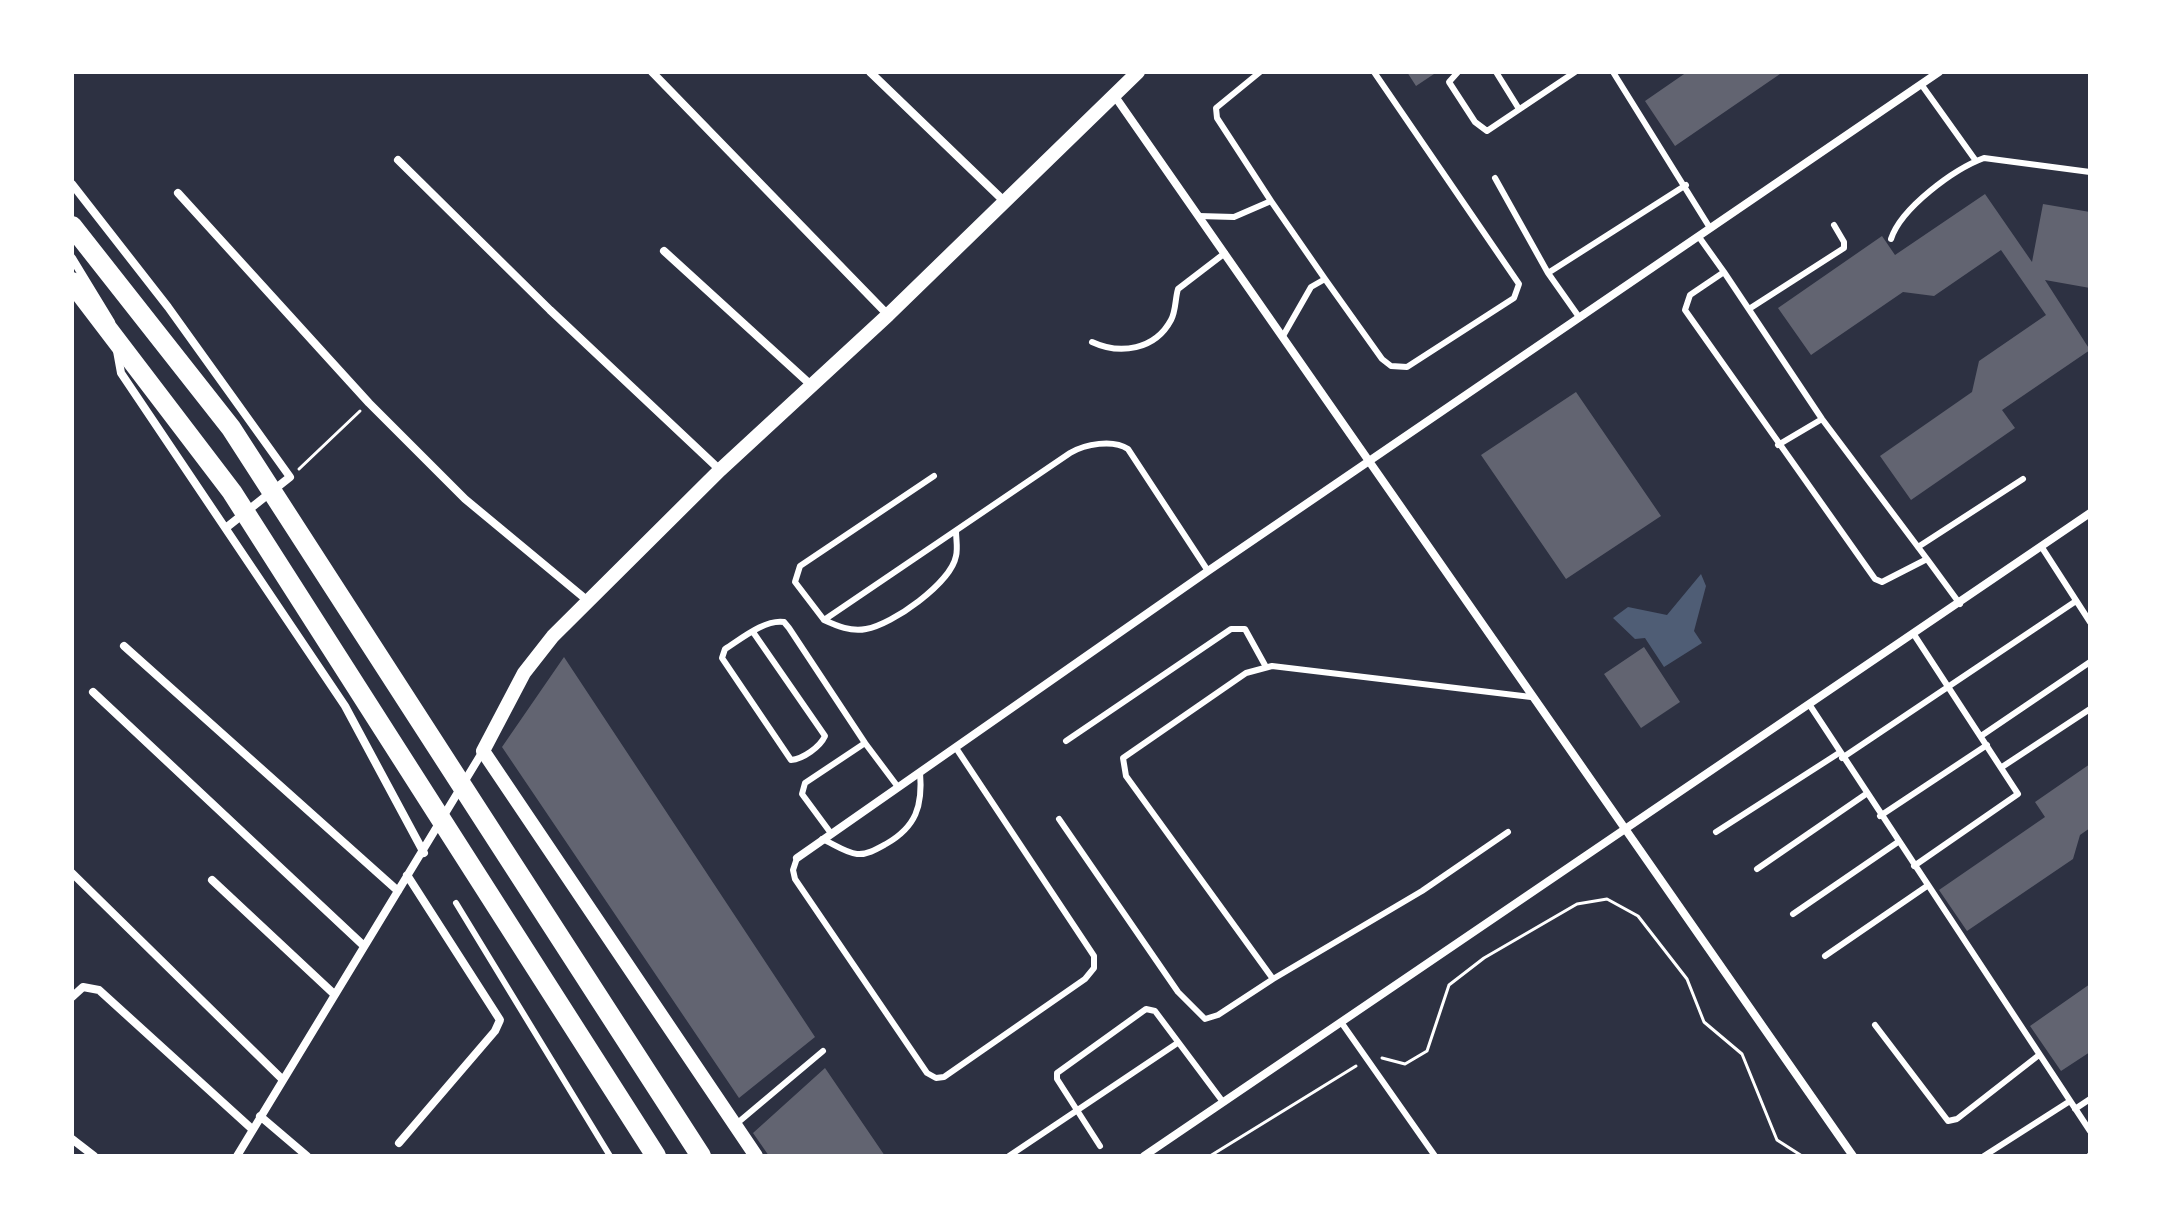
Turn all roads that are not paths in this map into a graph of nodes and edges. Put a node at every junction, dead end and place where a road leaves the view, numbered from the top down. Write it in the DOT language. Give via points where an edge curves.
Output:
graph roads {
  1 [pos="652,72"];
  2 [pos="870,72"];
  3 [pos="1138,72"];
  4 [pos="1260,72"];
  5 [pos="1374,72"];
  6 [pos="1458,72"];
  7 [pos="1496,72"];
  8 [pos="1575,72"];
  9 [pos="1613,72"];
  10 [pos="1939,72"];
  11 [pos="1921,84"];
  12 [pos="1114,95"];
  13 [pos="1519,109"];
  14 [pos="398,160"];
  15 [pos="1976,161"];
  16 [pos="2090,172"];
  17 [pos="1495,178"];
  18 [pos="72,184"];
  19 [pos="1686,185"];
  20 [pos="178,193"];
  21 [pos="1271,201"];
  22 [pos="1005,202"];
  23 [pos="1199,216"];
  24 [pos="1834,225"];
  25 [pos="72,226"];
  26 [pos="1710,228"];
  27 [pos="1699,237"];
  28 [pos="1891,239"];
  29 [pos="664,251"];
  30 [pos="1225,253"];
  31 [pos="72,258"];
  32 [pos="1724,272"];
  33 [pos="1548,273"];
  34 [pos="1325,279"];
  35 [pos="72,282"];
  36 [pos="1749,309"];
  37 [pos="888,315"];
  38 [pos="1579,317"];
  39 [pos="1283,336"];
  40 [pos="1092,342"];
  41 [pos="811,385"];
  42 [pos="1822,419"];
  43 [pos="1778,445"];
  44 [pos="1369,461"];
  45 [pos="720,470"];
  46 [pos="934,476"];
  47 [pos="2023,479"];
  48 [pos="2090,513"];
  49 [pos="227,527"];
  50 [pos="956,531"];
  51 [pos="2041,546"];
  52 [pos="1918,547"];
  53 [pos="1927,559"];
  54 [pos="1208,571"];
  55 [pos="588,601"];
  56 [pos="2076,601"];
  57 [pos="1960,604"];
  58 [pos="824,620"];
  59 [pos="2090,622"];
  60 [pos="753,632"];
  61 [pos="1913,633"];
  62 [pos="124,646"];
  63 [pos="2090,662"];
  64 [pos="1266,667"];
  65 [pos="1947,687"];
  66 [pos="93,692"];
  67 [pos="1531,697"];
  68 [pos="1809,704"];
  69 [pos="2090,709"];
  70 [pos="1981,736"];
  71 [pos="1066,741"];
  72 [pos="865,743"];
  73 [pos="1987,745"];
  74 [pos="956,748"];
  75 [pos="483,751"];
  76 [pos="1840,756"];
  77 [pos="2002,767"];
  78 [pos="920,772"];
  79 [pos="898,787"];
  80 [pos="1866,794"];
  81 [pos="1880,816"];
  82 [pos="1059,819"];
  83 [pos="1623,828"];
  84 [pos="830,832"];
  85 [pos="1508,832"];
  86 [pos="1716,832"];
  87 [pos="822,838"];
  88 [pos="1898,842"];
  89 [pos="424,853"];
  90 [pos="797,858"];
  91 [pos="1914,866"];
  92 [pos="1757,869"];
  93 [pos="72,873"];
  94 [pos="407,875"];
  95 [pos="212,880"];
  96 [pos="1927,886"];
  97 [pos="398,891"];
  98 [pos="456,903"];
  99 [pos="1793,914"];
  100 [pos="364,946"];
  101 [pos="1825,956"];
  102 [pos="1273,979"];
  103 [pos="334,994"];
  104 [pos="72,997"];
  105 [pos="1341,1022"];
  106 [pos="1875,1025"];
  107 [pos="1176,1044"];
  108 [pos="823,1051"];
  109 [pos="2039,1055"];
  110 [pos="282,1079"];
  111 [pos="2090,1099"];
  112 [pos="2070,1101"];
  113 [pos="1223,1102"];
  114 [pos="2075,1109"];
  115 [pos="1077,1111"];
  116 [pos="260,1116"];
  117 [pos="678,1122"];
  118 [pos="735,1125"];
  119 [pos="252,1129"];
  120 [pos="2090,1131"];
  121 [pos="76,1142"];
  122 [pos="399,1143"];
  123 [pos="1100,1146"];
  124 [pos="654,1153"];
  125 [pos="72,1154"];
  126 [pos="94,1156"];
  127 [pos="237,1156"];
  128 [pos="307,1156"];
  129 [pos="610,1156"];
  130 [pos="701,1156"];
  131 [pos="709,1156"];
  132 [pos="756,1156"];
  133 [pos="1009,1156"];
  134 [pos="1144,1156"];
  135 [pos="1435,1156"];
  136 [pos="1853,1156"];
  137 [pos="1984,1156"];
  1 -- 37 [label="street"];
  2 -- 22 [label="street"];
  3 -- 12 [label="street"];
  4 -- 21 [label="lane" via="1216,108 1217,118"];
  5 -- 34 [label="lane" via="1519,284 1514,298 1400,367 1382,359"];
  6 -- 13 [label="lane" via="1449,82 1481,129 1487,131"];
  7 -- 13 [label="lane"];
  8 -- 13 [label="lane"];
  9 -- 19 [label="lane"];
  10 -- 11 [label="street"];
  11 -- 15 [label="lane"];
  11 -- 26 [label="street"];
  12 -- 22 [label="street"];
  12 -- 23 [label="street"];
  14 -- 45 [label="street"];
  15 -- 16 [label="lane" via="1994,157"];
  15 -- 28 [label="lane" via="1913,205"];
  17 -- 33 [label="lane"];
  18 -- 49 [label="street" via="290,477"];
  19 -- 26 [label="lane"];
  19 -- 33 [label="lane"];
  20 -- 55 [label="street" via="369,403 465,499"];
  21 -- 23 [label="lane" via="1234,217"];
  21 -- 34 [label="lane"];
  22 -- 37 [label="street"];
  23 -- 30 [label="street"];
  24 -- 36 [label="lane" via="1844,248"];
  25 -- 117 [label="highway" via="231,428"];
  26 -- 27 [label="street"];
  27 -- 32 [label="lane"];
  27 -- 38 [label="street"];
  29 -- 41 [label="street"];
  30 -- 39 [label="street"];
  30 -- 40 [label="lane" via="1178,289 1173,318 1164,331 1125,352"];
  31 -- 49 [label="street" via="110,316 121,373"];
  32 -- 36 [label="lane"];
  32 -- 43 [label="lane" via="1690,295 1685,310"];
  33 -- 38 [label="lane"];
  34 -- 39 [label="lane" via="1311,287"];
  35 -- 124 [label="highway" via="232,492"];
  36 -- 42 [label="lane"];
  37 -- 41 [label="street"];
  38 -- 44 [label="street"];
  39 -- 44 [label="street"];
  41 -- 45 [label="street"];
  42 -- 43 [label="lane"];
  42 -- 52 [label="lane"];
  43 -- 53 [label="lane" via="1875,579 1882,582"];
  44 -- 54 [label="street"];
  44 -- 67 [label="street"];
  45 -- 55 [label="street"];
  46 -- 58 [label="lane" via="800,566 795,582"];
  47 -- 52 [label="lane"];
  48 -- 51 [label="street"];
  49 -- 89 [label="street" via="345,706"];
  50 -- 54 [label="lane" via="1078,448 1115,443 1128,449"];
  50 -- 58 [label="lane"];
  50 -- 58 [label="lane" via="950,571 938,586 884,623 853,630"];
  51 -- 56 [label="lane"];
  51 -- 57 [label="street"];
  52 -- 53 [label="lane"];
  53 -- 57 [label="lane"];
  54 -- 74 [label="street"];
  55 -- 75 [label="street" via="524,673"];
  56 -- 59 [label="lane"];
  56 -- 65 [label="lane"];
  57 -- 61 [label="street"];
  60 -- 60 [label="lane" via="725,649 722,658 791,760 800,759 825,736"];
  60 -- 72 [label="lane" via="773,621 784,622"];
  61 -- 65 [label="lane"];
  61 -- 68 [label="street"];
  62 -- 97 [label="street"];
  63 -- 70 [label="lane"];
  64 -- 67 [label="lane"];
  64 -- 71 [label="lane" via="1251,634 1231,629"];
  64 -- 102 [label="lane" via="1246,673 1123,758 1122,766"];
  65 -- 70 [label="lane"];
  65 -- 76 [label="lane"];
  66 -- 100 [label="street"];
  67 -- 83 [label="street"];
  68 -- 76 [label="lane"];
  68 -- 83 [label="street"];
  69 -- 77 [label="lane"];
  70 -- 73 [label="lane"];
  72 -- 79 [label="lane"];
  72 -- 84 [label="lane" via="802,788"];
  73 -- 77 [label="lane"];
  73 -- 81 [label="lane"];
  74 -- 78 [label="street"];
  74 -- 90 [label="lane" via="1094,956 1094,968 944,1077 927,1073 795,879"];
  75 -- 89 [label="street"];
  75 -- 118 [label="street"];
  76 -- 80 [label="lane"];
  76 -- 86 [label="lane"];
  77 -- 91 [label="lane" via="2018,790 2017,797"];
  78 -- 79 [label="street"];
  78 -- 87 [label="lane" via="918,813 896,839 855,854"];
  79 -- 84 [label="street"];
  80 -- 81 [label="lane"];
  80 -- 92 [label="lane"];
  81 -- 88 [label="lane"];
  82 -- 102 [label="lane" via="1178,992 1205,1019"];
  83 -- 105 [label="street"];
  83 -- 136 [label="street"];
  84 -- 87 [label="street"];
  85 -- 102 [label="lane" via="1422,891"];
  87 -- 90 [label="street"];
  88 -- 91 [label="lane"];
  88 -- 99 [label="lane"];
  89 -- 94 [label="street"];
  91 -- 96 [label="lane"];
  93 -- 110 [label="street"];
  94 -- 97 [label="street"];
  94 -- 122 [label="street" via="500,1020"];
  95 -- 103 [label="street"];
  96 -- 101 [label="lane"];
  96 -- 109 [label="lane"];
  97 -- 100 [label="street"];
  98 -- 129 [label="lane"];
  100 -- 103 [label="street"];
  103 -- 110 [label="street"];
  104 -- 119 [label="street" via="90,986 99,990"];
  105 -- 113 [label="street"];
  105 -- 135 [label="lane"];
  106 -- 109 [label="lane" via="1948,1121"];
  107 -- 113 [label="lane"];
  107 -- 115 [label="lane"];
  107 -- 115 [label="lane" via="1151,1009 1119,1025 1057,1073"];
  108 -- 118 [label="lane"];
  109 -- 112 [label="lane"];
  110 -- 116 [label="street"];
  111 -- 114 [label="lane"];
  112 -- 114 [label="lane"];
  112 -- 137 [label="lane"];
  113 -- 134 [label="street"];
  114 -- 120 [label="lane"];
  115 -- 123 [label="lane"];
  115 -- 133 [label="lane"];
  116 -- 119 [label="street"];
  116 -- 128 [label="street"];
  117 -- 130 [label="highway"];
  117 -- 131 [label="highway"];
  118 -- 132 [label="street"];
  119 -- 127 [label="street"];
  121 -- 125 [label="street"];
  121 -- 126 [label="street"];
}
